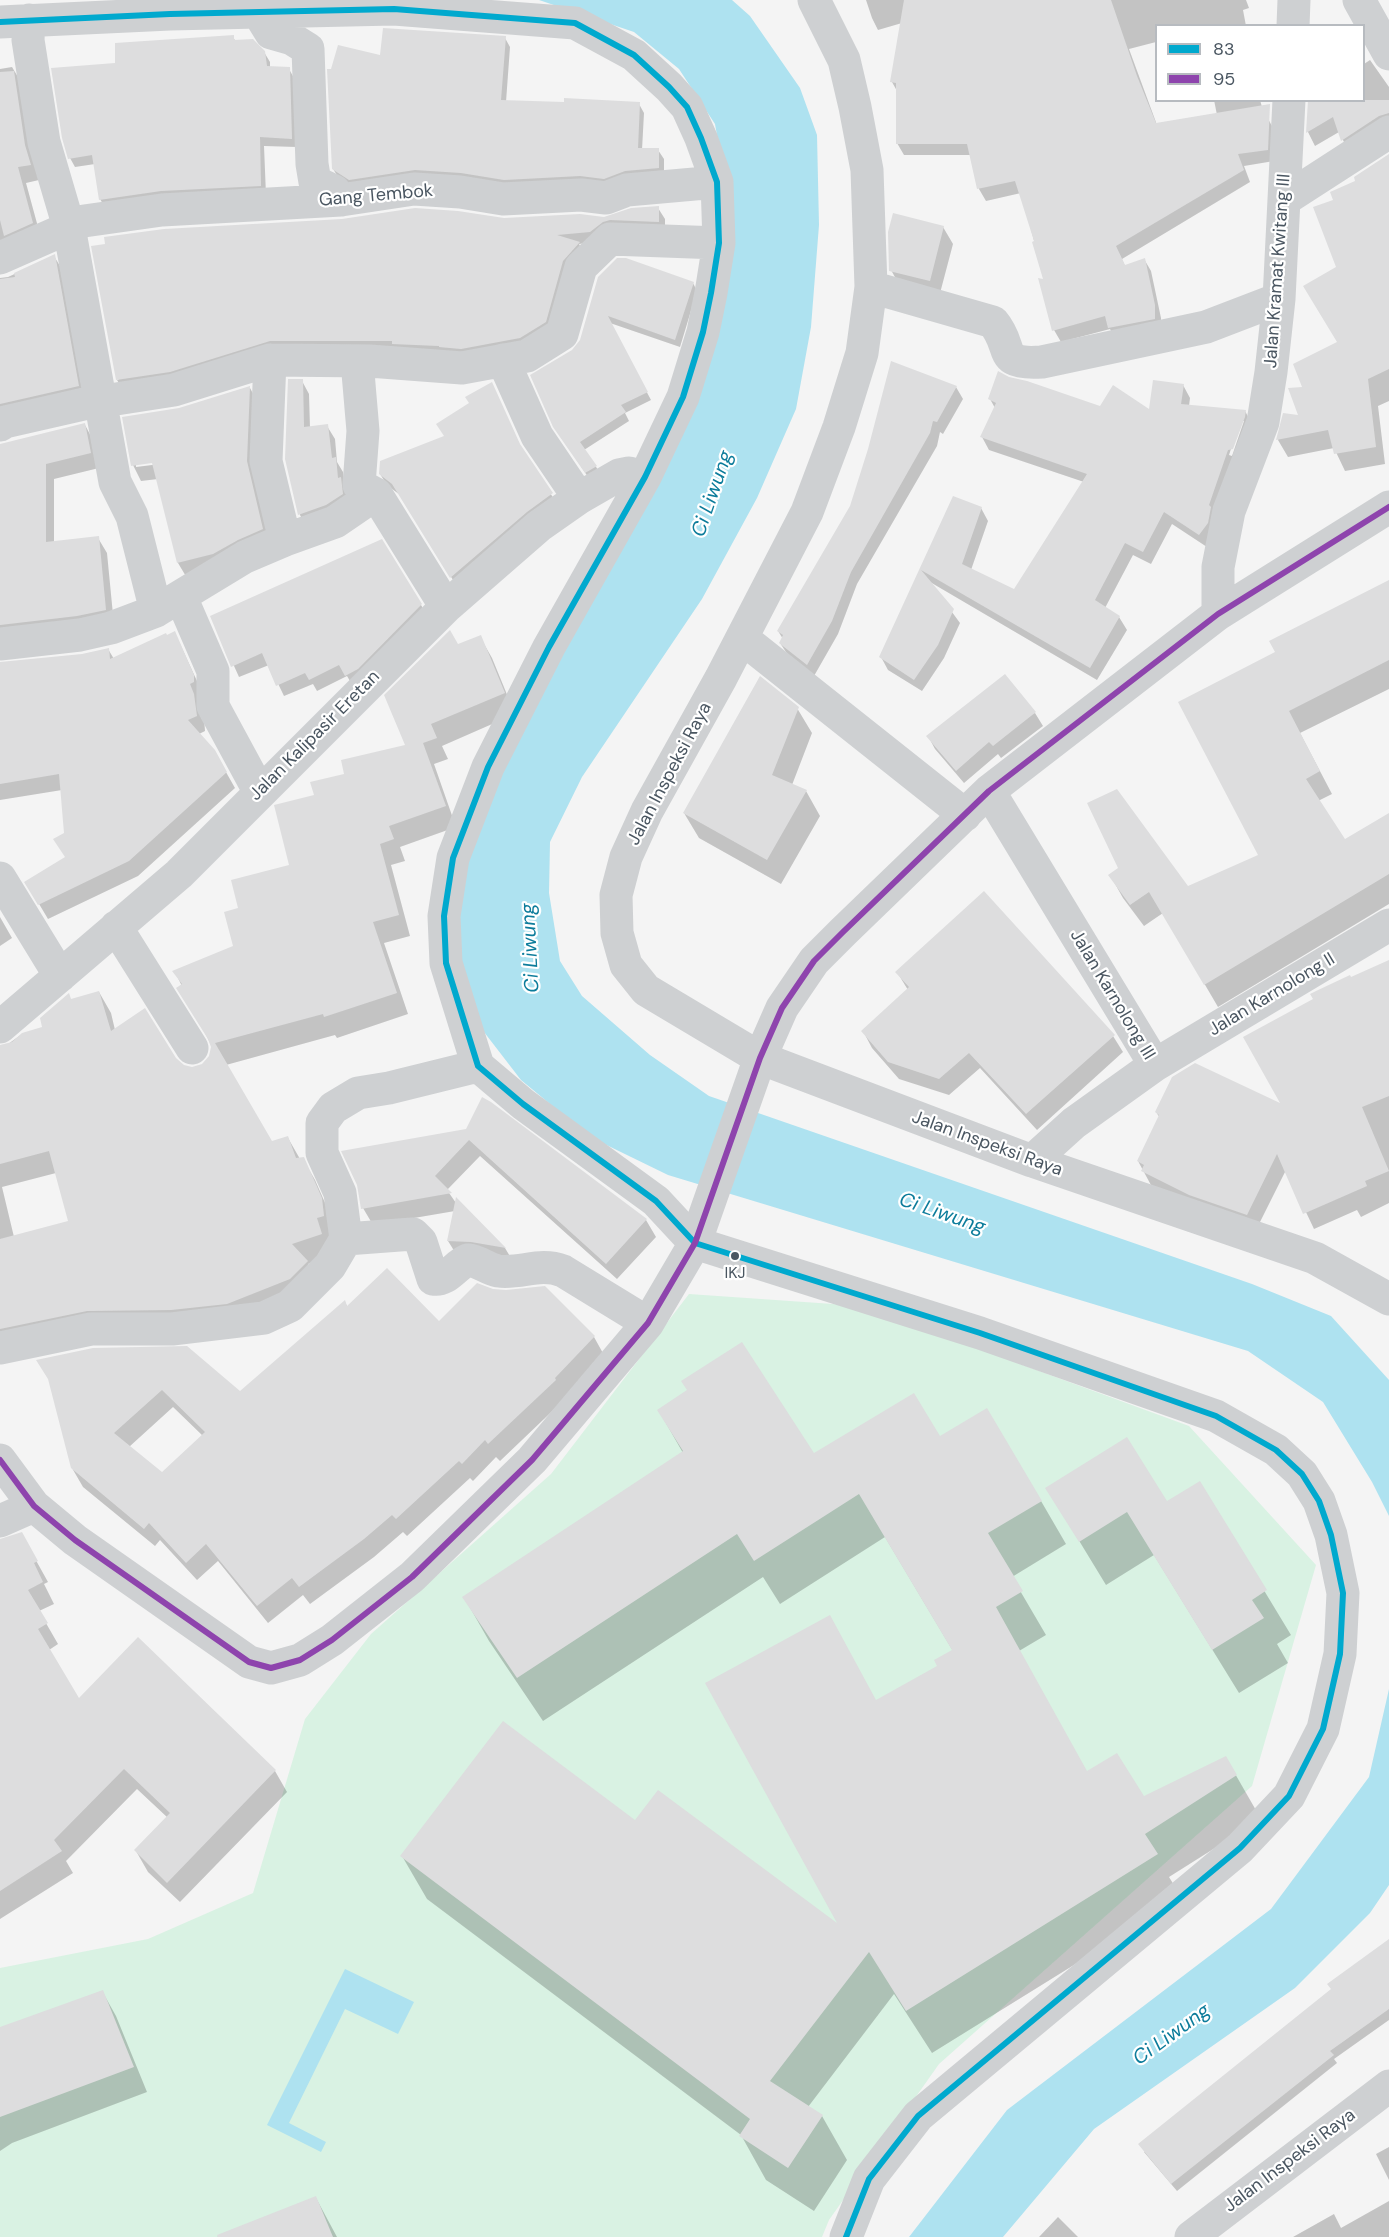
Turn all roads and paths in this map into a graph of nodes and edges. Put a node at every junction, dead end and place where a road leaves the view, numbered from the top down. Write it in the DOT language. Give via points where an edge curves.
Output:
graph roads {
  1 [pos="814,0"];
  2 [pos="1294,0"];
  3 [pos="1359,0"];
  4 [pos="262,11"];
  5 [pos="15,21"];
  6 [pos="1293,24"];
  7 [pos="1389,54"];
  8 [pos="1289,102"];
  9 [pos="1389,132"];
  10 [pos="717,182"];
  11 [pos="341,200"];
  12 [pos="1284,200"];
  13 [pos="69,227"];
  14 [pos="719,243"];
  15 [pos="0,258"];
  16 [pos="872,287"];
  17 [pos="1279,300"];
  18 [pos="270,360"];
  19 [pos="503,360"];
  20 [pos="357,361"];
  21 [pos="100,402"];
  22 [pos="0,425"];
  23 [pos="645,477"];
  24 [pos="376,494"];
  25 [pos="579,498"];
  26 [pos="1389,507"];
  27 [pos="285,540"];
  28 [pos="169,604"];
  29 [pos="446,607"];
  30 [pos="1218,614"];
  31 [pos="742,638"];
  32 [pos="0,644"];
  33 [pos="259,791"];
  34 [pos="989,791"];
  35 [pos="964,815"];
  36 [pos="0,878"];
  37 [pos="1389,925"];
  38 [pos="116,927"];
  39 [pos="60,976"];
  40 [pos="0,1027"];
  41 [pos="192,1048"];
  42 [pos="1155,1065"];
  43 [pos="478,1066"];
  44 [pos="756,1070"];
  45 [pos="1032,1161"];
  46 [pos="699,1228"];
  47 [pos="346,1239"];
  48 [pos="1389,1299"];
  49 [pos="648,1323"];
  50 [pos="0,1348"];
  51 [pos="0,1460"];
  52 [pos="34,1506"];
  53 [pos="0,1521"];
  54 [pos="1389,2086"];
  55 [pos="846,2237"];
  56 [pos="1191,2237"];
  1 -- 16 [label="street, Jalan Inspeksi Raya" via="844,60 855,107 867,170"];
  2 -- 6 [label="street"];
  3 -- 7 [label="street"];
  4 -- 5 [label="street"];
  4 -- 10 [label="street" via="394,9 575,23 634,55 687,107"];
  4 -- 11 [label="street" via="272,33 308,49 315,182 334,191"];
  5 -- 13 [label="street" via="28,40 44,142"];
  8 -- 12 [label="street, Jalan Kramat Kwitang III"];
  9 -- 12 [label="street"];
  10 -- 11 [label="street, Gang Tembok" via="627,190 606,198 581,195 503,199 414,189"];
  10 -- 14 [label="street"];
  11 -- 13 [label="street, Gang Tembok" via="162,210 84,221"];
  12 -- 17 [label="street, Jalan Kramat Kwitang III"];
  13 -- 15 [label="street, Gang Tembok"];
  13 -- 21 [label="street"];
  14 -- 19 [label="street" via="610,239 581,267 562,334 527,356"];
  14 -- 23 [label="street" via="703,332 683,396"];
  16 -- 17 [label="street" via="993,322 1010,358 1024,363 1206,327"];
  16 -- 31 [label="street, Jalan Inspeksi Raya" via="862,353 839,427 807,512"];
  17 -- 30 [label="street, Jalan Kramat Kwitang III" via="1263,422 1229,511 1218,567"];
  18 -- 20 [label="street"];
  18 -- 21 [label="street" via="174,390"];
  18 -- 27 [label="street" via="266,461"];
  19 -- 20 [label="street" via="462,368"];
  19 -- 25 [label="street" via="537,436"];
  20 -- 24 [label="street" via="363,431 359,485"];
  21 -- 22 [label="street"];
  21 -- 28 [label="street" via="115,482"];
  23 -- 25 [label="street, Jalan Kalipasir Eretan" via="629,473 619,476"];
  23 -- 43 [label="street" via="549,647 498,747 453,858 444,916 446,963"];
  24 -- 27 [label="street" via="335,522"];
  24 -- 29 [label="street"];
  25 -- 29 [label="street, Jalan Kalipasir Eretan" via="539,526"];
  26 -- 30 [label="street"];
  27 -- 28 [label="street" via="245,557"];
  28 -- 32 [label="street" via="90,633"];
  28 -- 33 [label="street" via="213,671 213,706"];
  29 -- 33 [label="street, Jalan Kalipasir Eretan"];
  30 -- 34 [label="street"];
  31 -- 35 [label="street"];
  31 -- 44 [label="street, Jalan Inspeksi Raya" via="626,857 616,895 617,933 626,965 646,990"];
  33 -- 38 [label="street, Jalan Kalipasir Eretan" via="179,874"];
  34 -- 35 [label="street"];
  34 -- 42 [label="street, Jalan Karnolong III"];
  35 -- 44 [label="street" via="814,961 782,1008"];
  36 -- 39 [label="street"];
  37 -- 42 [label="street, Jalan Karnolong II"];
  38 -- 39 [label="street, Jalan Kalipasir Eretan"];
  38 -- 41 [label="street"];
  39 -- 40 [label="street, Jalan Kalipasir Eretan"];
  42 -- 45 [label="street, Jalan Karnolong III" via="1074,1123"];
  43 -- 46 [label="street" via="656,1202"];
  43 -- 47 [label="street" via="358,1093 333,1108 322,1123 322,1153 340,1193"];
  44 -- 45 [label="street, Jalan Inspeksi Raya"];
  44 -- 46 [label="street"];
  45 -- 48 [label="street, Jalan Inspeksi Raya" via="1316,1258"];
  46 -- 49 [label="street"];
  46 -- 55 [label="street" via="1216,1416 1252,1435 1302,1474 1319,1501 1331,1535 1343,1593 1340,1654 1323,1729 1289,1796 1240,1848 918,2116 869,2179"];
  47 -- 49 [label="street" via="413,1234 422,1242 433,1279 437,1280 468,1260 500,1271 552,1267"];
  47 -- 50 [label="street" via="330,1266 290,1306 264,1318 172,1329 91,1329"];
  49 -- 52 [label="street" via="532,1460 421,1569 332,1640 300,1660 272,1668 249,1662 75,1540"];
  51 -- 52 [label="street"];
  52 -- 53 [label="street"];
  54 -- 56 [label="street, Jalan Inspeksi Raya"];
}
